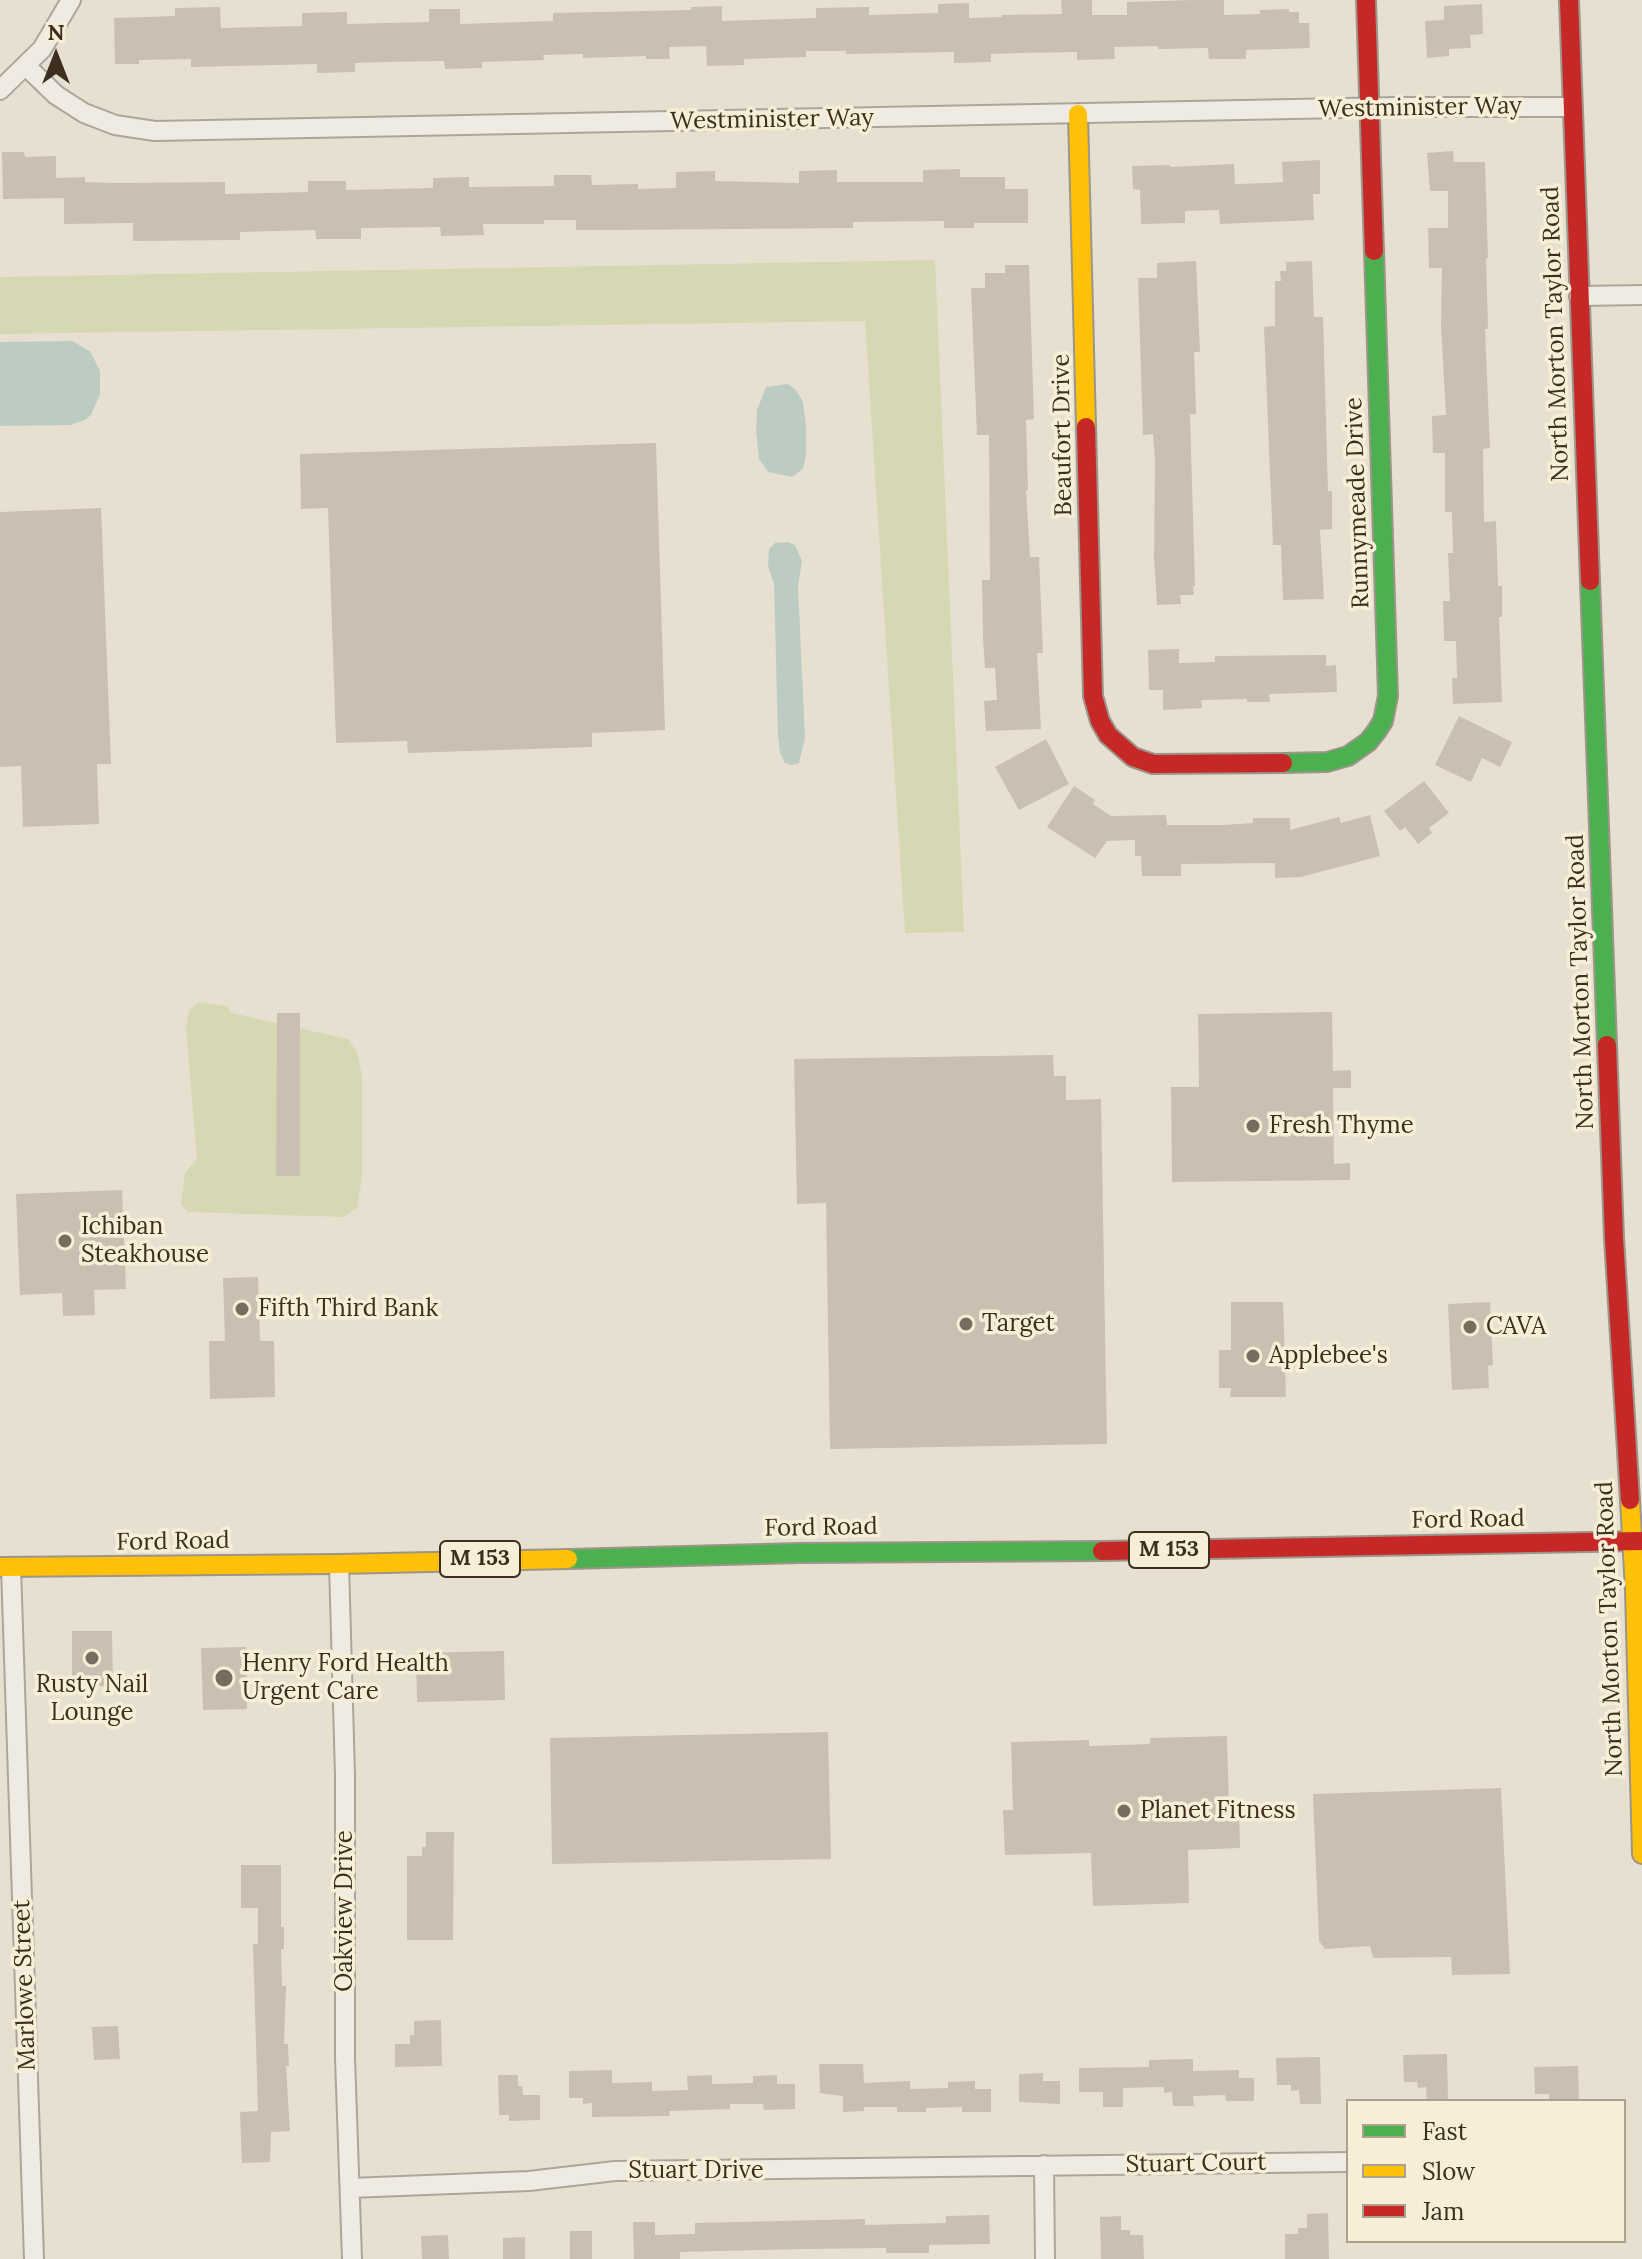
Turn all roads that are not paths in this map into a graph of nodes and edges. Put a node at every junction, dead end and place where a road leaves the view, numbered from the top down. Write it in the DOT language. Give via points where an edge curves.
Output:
graph roads {
  1 [pos="71,0"];
  2 [pos="1366,0"];
  3 [pos="1569,0"];
  4 [pos="27,67"];
  5 [pos="0,90"];
  6 [pos="1572,107"];
  7 [pos="1370,108"];
  8 [pos="1078,114"];
  9 [pos="1642,295"];
  10 [pos="1579,296"];
  11 [pos="1120,748"];
  12 [pos="1637,1541"];
  13 [pos="339,1564"];
  14 [pos="5,1567"];
  15 [pos="1642,1854"];
  16 [pos="1346,2162"];
  17 [pos="1044,2165"];
  18 [pos="350,2188"];
  19 [pos="34,2259"];
  20 [pos="352,2259"];
  21 [pos="1045,2259"];
  1 -- 4 [label="street"];
  2 -- 7 [label="street, Runnymeade Drive"];
  3 -- 6 [label="street, North Morton Taylor Road"];
  4 -- 5 [label="street"];
  4 -- 8 [label="street, Westminister Way" via="84,113 115,125 155,131"];
  6 -- 7 [label="street, Westminister Way"];
  6 -- 10 [label="street, North Morton Taylor Road"];
  7 -- 8 [label="street, Westminister Way"];
  7 -- 11 [label="street, Runnymeade Drive" via="1388,696 1383,721 1359,750 1327,762 1153,764"];
  8 -- 11 [label="street, Beaufort Drive" via="1093,696 1100,721"];
  9 -- 10 [label="street"];
  10 -- 12 [label="street, North Morton Taylor Road" via="1614,1238"];
  12 -- 13 [label="street, Ford Road / M 153"];
  12 -- 15 [label="street, North Morton Taylor Road"];
  13 -- 14 [label="street, Ford Road / M 153"];
  13 -- 18 [label="street, Oakview Drive"];
  14 -- 19 [label="street, Marlowe Street"];
  16 -- 17 [label="street, Stuart Court"];
  17 -- 18 [label="street, Stuart Drive" via="615,2171 529,2181"];
  17 -- 21 [label="street"];
  18 -- 20 [label="street, Oakview Drive"];
}
